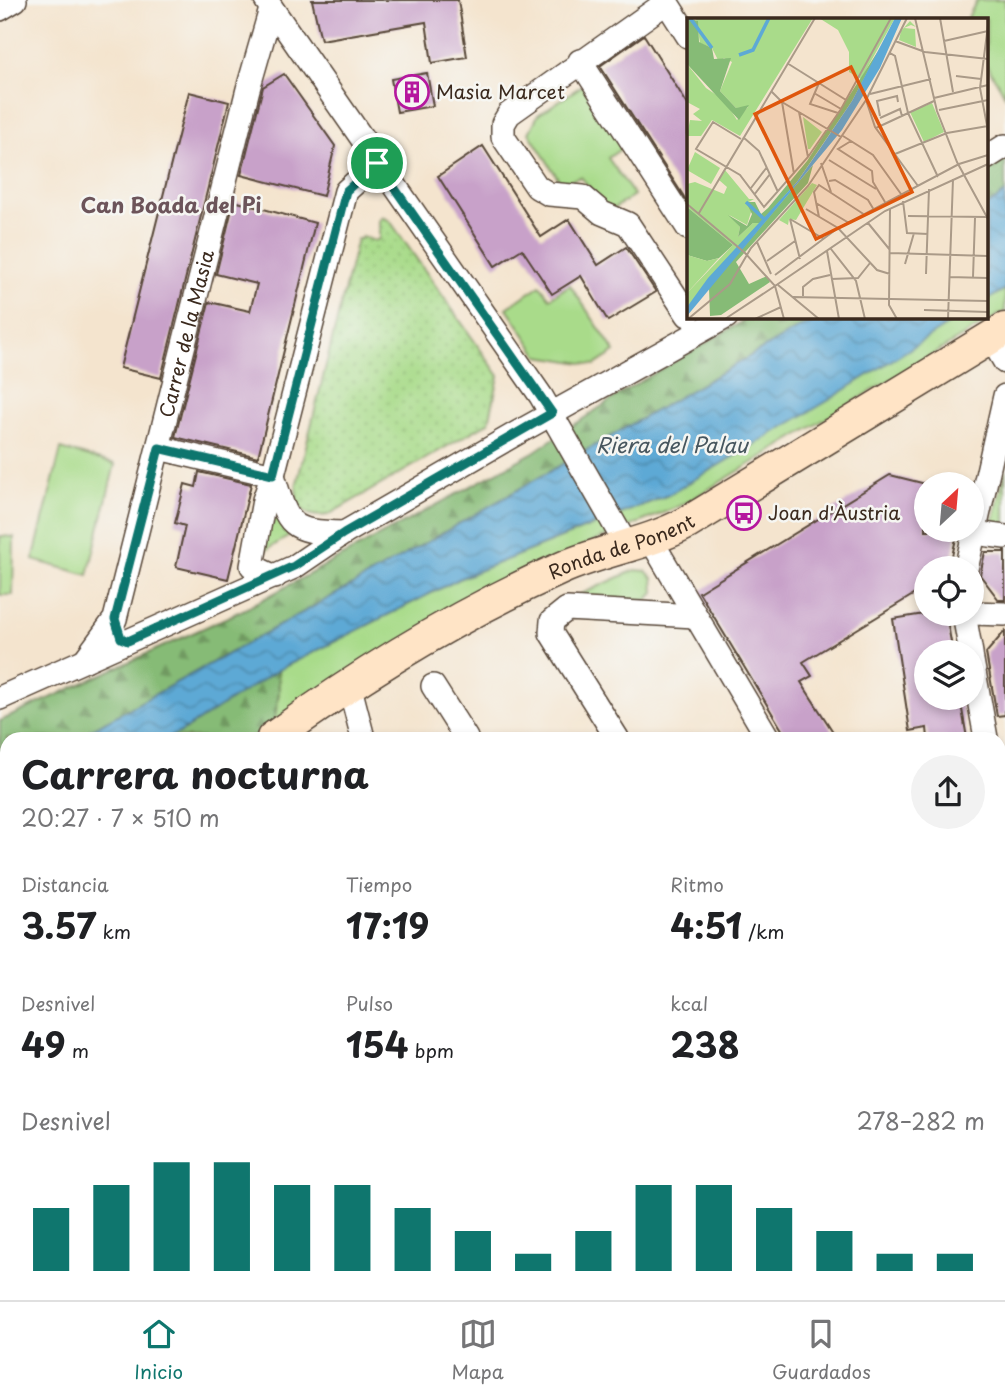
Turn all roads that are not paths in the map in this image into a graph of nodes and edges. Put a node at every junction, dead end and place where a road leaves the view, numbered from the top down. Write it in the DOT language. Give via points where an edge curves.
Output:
graph roads {
  1 [pos="15,0"];
  2 [pos="666,1"];
  3 [pos="269,5"];
  4 [pos="0,9"];
  5 [pos="687,34"];
  6 [pos="580,61"];
  7 [pos="1005,146"];
  8 [pos="988,157"];
  9 [pos="377,163"];
  10 [pos="687,226"];
  11 [pos="687,314"];
  12 [pos="718,318"];
  13 [pos="692,321"];
  14 [pos="1000,343"];
  15 [pos="1005,396"];
  16 [pos="552,413"];
  17 [pos="159,448"];
  18 [pos="273,475"];
  19 [pos="984,492"];
  20 [pos="295,525"];
  21 [pos="344,533"];
  22 [pos="984,534"];
  23 [pos="1005,537"];
  24 [pos="639,543"];
  25 [pos="284,572"];
  26 [pos="984,613"];
  27 [pos="1005,614"];
  28 [pos="695,616"];
  29 [pos="115,619"];
  30 [pos="128,641"];
  31 [pos="83,663"];
  32 [pos="349,684"];
  33 [pos="433,686"];
  34 [pos="0,698"];
  35 [pos="981,710"];
  36 [pos="281,732"];
  37 [pos="361,732"];
  38 [pos="462,732"];
  39 [pos="613,732"];
  40 [pos="764,732"];
  41 [pos="985,732"];
  1 -- 4 [label="street"];
  2 -- 5 [label="street"];
  2 -- 6 [label="street"];
  3 -- 9 [label="street"];
  3 -- 17 [label="street, Carrer de la Masia"];
  6 -- 10 [label="street"];
  6 -- 11 [label="street" via="509,114 503,137 537,187 549,194 583,197 602,213 628,225"];
  7 -- 8 [label="street"];
  9 -- 16 [label="street"];
  9 -- 18 [label="street" via="346,191"];
  12 -- 13 [label="street"];
  13 -- 16 [label="street"];
  14 -- 24 [label="main road, Ronda de Ponent" via="699,517"];
  15 -- 19 [label="street"];
  16 -- 21 [label="street"];
  16 -- 24 [label="street" via="611,519"];
  17 -- 18 [label="street"];
  17 -- 29 [label="street, Carrer de la Masia"];
  18 -- 20 [label="street" via="286,514"];
  18 -- 25 [label="street" via="252,566"];
  20 -- 21 [label="street" via="309,532"];
  20 -- 25 [label="street" via="298,539"];
  21 -- 25 [label="street"];
  22 -- 23 [label="street"];
  24 -- 28 [label="street"];
  24 -- 32 [label="main road, Ronda de Ponent" via="565,566 509,592"];
  25 -- 30 [label="street"];
  26 -- 27 [label="street"];
  28 -- 39 [label="street" via="567,609 552,621 551,633"];
  28 -- 40 [label="street"];
  29 -- 30 [label="street" via="121,638"];
  29 -- 31 [label="street, Carrer de la Masia"];
  30 -- 31 [label="street"];
  31 -- 34 [label="street"];
  32 -- 36 [label="main road, Ronda de Ponent"];
  32 -- 37 [label="street"];
  33 -- 38 [label="street"];
  35 -- 41 [label="street"];
}
